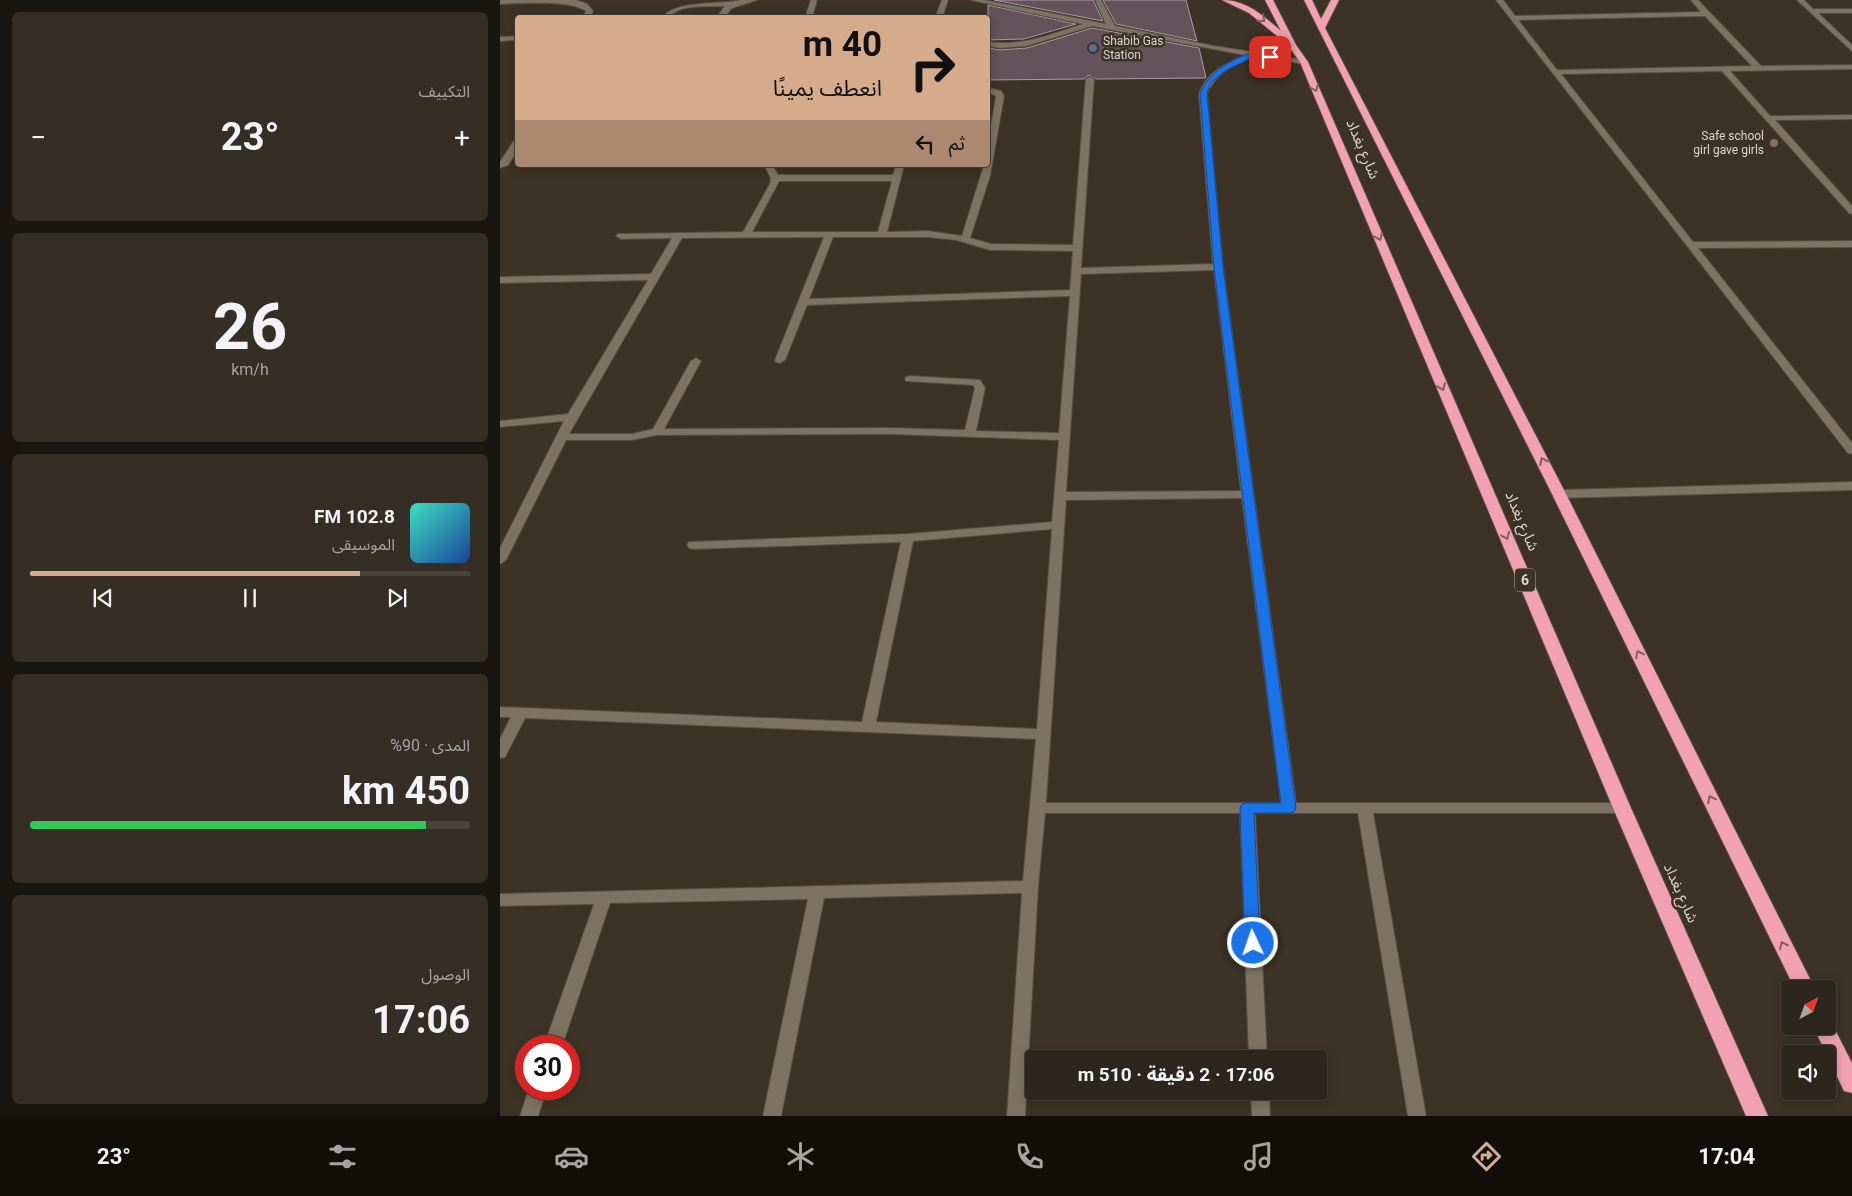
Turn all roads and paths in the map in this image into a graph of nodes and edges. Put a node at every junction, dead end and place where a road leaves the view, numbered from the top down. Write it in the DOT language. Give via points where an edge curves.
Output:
graph roads {
  1 [pos="560,0"];
  2 [pos="754,0"];
  3 [pos="814,0"];
  4 [pos="945,0"];
  5 [pos="974,0"];
  6 [pos="1098,0"];
  7 [pos="1226,0"];
  8 [pos="1269,0"];
  9 [pos="1308,0"];
  10 [pos="1335,0"];
  11 [pos="1499,0"];
  12 [pos="1694,0"];
  13 [pos="1800,0"];
  14 [pos="500,2"];
  15 [pos="732,4"];
  16 [pos="1812,11"];
  17 [pos="1852,11"];
  18 [pos="1707,14"];
  19 [pos="588,15"];
  20 [pos="667,15"];
  21 [pos="720,15"];
  22 [pos="809,15"];
  23 [pos="939,15"];
  24 [pos="1512,18"];
  25 [pos="1093,24"];
  26 [pos="1321,28"];
  27 [pos="1114,29"];
  28 [pos="515,38"];
  29 [pos="500,39"];
  30 [pos="990,45"];
  31 [pos="1292,45"];
  32 [pos="1852,49"];
  33 [pos="1254,54"];
  34 [pos="1304,62"];
  35 [pos="1852,67"];
  36 [pos="1725,70"];
  37 [pos="1760,70"];
  38 [pos="1555,72"];
  39 [pos="1090,79"];
  40 [pos="990,91"];
  41 [pos="1852,117"];
  42 [pos="1769,118"];
  43 [pos="515,145"];
  44 [pos="990,153"];
  45 [pos="500,166"];
  46 [pos="769,167"];
  47 [pos="900,167"];
  48 [pos="988,167"];
  49 [pos="775,178"];
  50 [pos="898,178"];
  51 [pos="1852,211"];
  52 [pos="882,233"];
  53 [pos="830,234"];
  54 [pos="679,235"];
  55 [pos="746,235"];
  56 [pos="621,236"];
  57 [pos="965,240"];
  58 [pos="1852,244"];
  59 [pos="1690,245"];
  60 [pos="1079,248"];
  61 [pos="1218,267"];
  62 [pos="1077,271"];
  63 [pos="654,277"];
  64 [pos="500,280"];
  65 [pos="1075,293"];
  66 [pos="803,302"];
  67 [pos="780,360"];
  68 [pos="696,361"];
  69 [pos="910,379"];
  70 [pos="572,417"];
  71 [pos="500,424"];
  72 [pos="657,432"];
  73 [pos="970,433"];
  74 [pos="562,437"];
  75 [pos="1063,437"];
  76 [pos="1852,451"];
  77 [pos="1852,486"];
  78 [pos="1248,494"];
  79 [pos="1559,494"];
  80 [pos="1061,496"];
  81 [pos="1058,524"];
  82 [pos="908,538"];
  83 [pos="693,545"];
  84 [pos="500,560"];
  85 [pos="500,712"];
  86 [pos="521,712"];
  87 [pos="868,726"];
  88 [pos="1043,734"];
  89 [pos="500,753"];
  90 [pos="1038,808"];
  91 [pos="1247,808"];
  92 [pos="1289,808"];
  93 [pos="1365,808"];
  94 [pos="1622,808"];
  95 [pos="1030,887"];
  96 [pos="816,893"];
  97 [pos="604,898"];
  98 [pos="500,900"];
  99 [pos="1800,980"];
  100 [pos="557,1035"];
  101 [pos="1828,1035"];
  102 [pos="1258,1050"];
  103 [pos="1852,1084"];
  104 [pos="534,1100"];
  105 [pos="1260,1100"];
  106 [pos="528,1116"];
  107 [pos="772,1116"];
  108 [pos="1016,1116"];
  109 [pos="1261,1116"];
  110 [pos="1417,1116"];
  111 [pos="1757,1116"];
  1 -- 14 [label="street"];
  1 -- 19 [label="street" via="586,6 590,12"];
  2 -- 15 [label="street"];
  3 -- 22 [label="street"];
  4 -- 23 [label="street"];
  5 -- 25 [label="street"];
  6 -- 27 [label="street"];
  7 -- 31 [label="highway, one-way" via="1252,11"];
  8 -- 31 [label="highway, شارع بغداد / 6"];
  9 -- 26 [label="highway, شارع بغداد"];
  10 -- 26 [label="highway"];
  11 -- 24 [label="street"];
  12 -- 18 [label="street"];
  13 -- 16 [label="street"];
  15 -- 20 [label="street" via="686,6"];
  15 -- 21 [label="street"];
  16 -- 17 [label="street"];
  16 -- 32 [label="street"];
  18 -- 24 [label="street"];
  18 -- 37 [label="street"];
  24 -- 38 [label="street"];
  25 -- 27 [label="street"];
  25 -- 30 [label="street" via="1018,45"];
  79 -- 26 [label="highway, شارع بغداد, one-way"];
  27 -- 33 [label="street"];
  28 -- 29 [label="street"];
  31 -- 34 [label="highway, شارع بغداد / 6"];
  33 -- 34 [label="street"];
  33 -- 61 [label="street" via="1216,74 1203,94"];
  34 -- 94 [label="highway, شارع بغداد / 6, one-way"];
  35 -- 37 [label="street"];
  36 -- 37 [label="street"];
  36 -- 38 [label="street"];
  36 -- 42 [label="street"];
  38 -- 59 [label="street"];
  39 -- 60 [label="street"];
  40 -- 44 [label="street" via="1000,96"];
  41 -- 42 [label="street"];
  42 -- 51 [label="street"];
  43 -- 45 [label="street"];
  46 -- 49 [label="street"];
  47 -- 50 [label="street"];
  48 -- 57 [label="street"];
  49 -- 50 [label="street"];
  49 -- 55 [label="street"];
  50 -- 52 [label="street"];
  52 -- 53 [label="street"];
  52 -- 57 [label="street" via="938,234"];
  53 -- 55 [label="street"];
  53 -- 66 [label="street"];
  54 -- 55 [label="street"];
  54 -- 56 [label="street"];
  54 -- 63 [label="street"];
  57 -- 60 [label="street" via="1000,248"];
  58 -- 59 [label="street"];
  59 -- 76 [label="street"];
  60 -- 62 [label="street"];
  61 -- 62 [label="street"];
  61 -- 78 [label="street"];
  62 -- 65 [label="street"];
  63 -- 64 [label="street"];
  63 -- 70 [label="street"];
  65 -- 66 [label="street"];
  65 -- 75 [label="street"];
  66 -- 67 [label="street"];
  68 -- 72 [label="street"];
  69 -- 73 [label="street" via="976,382 980,388"];
  70 -- 71 [label="street"];
  70 -- 74 [label="street"];
  72 -- 73 [label="street"];
  72 -- 74 [label="street" via="632,437"];
  73 -- 75 [label="street"];
  74 -- 84 [label="street"];
  75 -- 80 [label="street"];
  77 -- 79 [label="street"];
  78 -- 80 [label="street"];
  78 -- 92 [label="street"];
  99 -- 79 [label="highway, شارع بغداد, one-way"];
  80 -- 81 [label="street"];
  81 -- 82 [label="street"];
  81 -- 88 [label="street"];
  82 -- 83 [label="street"];
  82 -- 87 [label="street"];
  85 -- 86 [label="street"];
  86 -- 87 [label="street"];
  86 -- 89 [label="street"];
  87 -- 88 [label="street"];
  88 -- 90 [label="street"];
  90 -- 91 [label="street"];
  90 -- 95 [label="street"];
  91 -- 92 [label="street"];
  91 -- 102 [label="street"];
  92 -- 93 [label="street"];
  93 -- 94 [label="street"];
  93 -- 110 [label="street"];
  94 -- 111 [label="highway, شارع بغداد / 6"];
  95 -- 96 [label="street"];
  95 -- 108 [label="street"];
  96 -- 97 [label="street"];
  96 -- 107 [label="street"];
  97 -- 98 [label="street"];
  97 -- 100 [label="street"];
  101 -- 103 [label="highway"];
  104 -- 106 [label="street"];
  105 -- 109 [label="street"];
}
